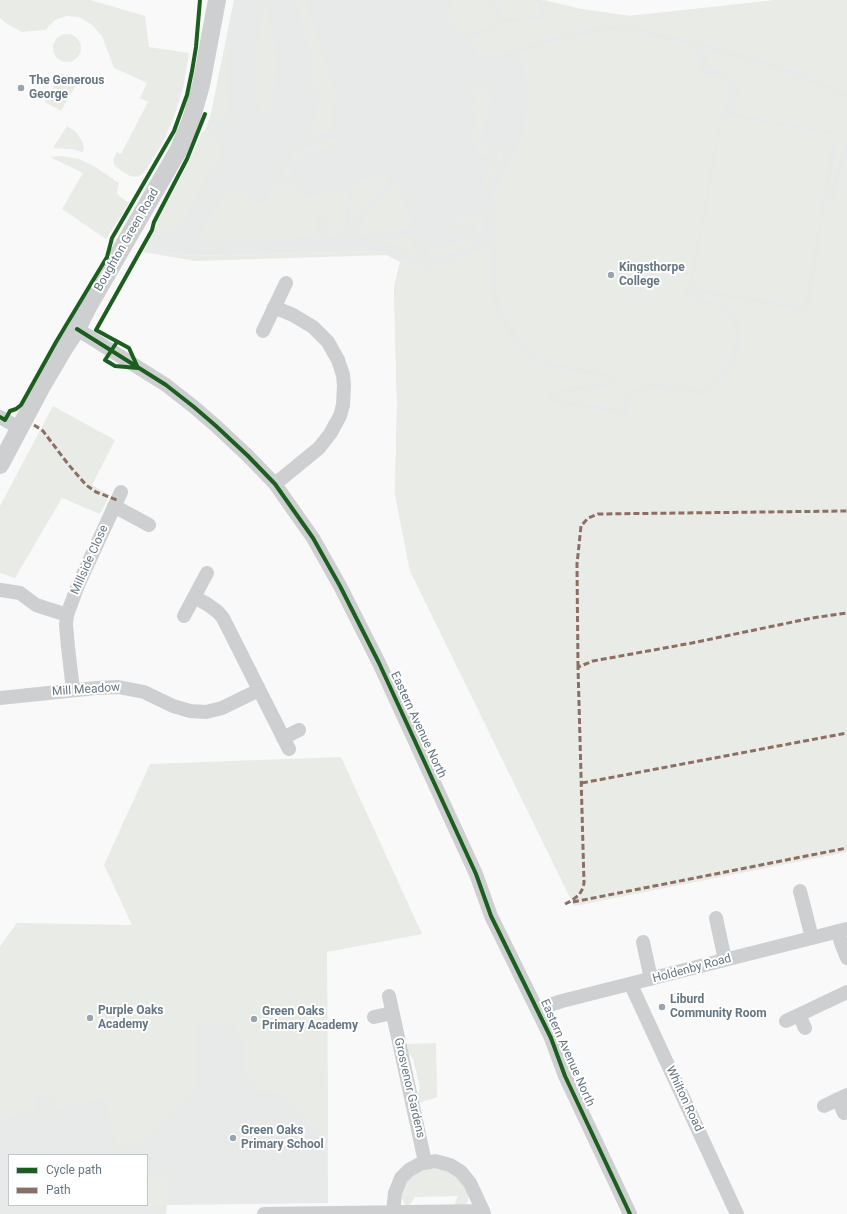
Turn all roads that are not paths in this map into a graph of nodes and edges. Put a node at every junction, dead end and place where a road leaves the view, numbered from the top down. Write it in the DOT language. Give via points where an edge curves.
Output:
graph roads {
  1 [pos="217,0"];
  2 [pos="286,283"];
  3 [pos="274,308"];
  4 [pos="77,329"];
  5 [pos="263,331"];
  6 [pos="0,418"];
  7 [pos="19,428"];
  8 [pos="0,465"];
  9 [pos="274,484"];
  10 [pos="121,492"];
  11 [pos="114,506"];
  12 [pos="149,525"];
  13 [pos="207,573"];
  14 [pos="1,590"];
  15 [pos="194,597"];
  16 [pos="67,615"];
  17 [pos="184,616"];
  18 [pos="73,690"];
  19 [pos="259,690"];
  20 [pos="0,698"];
  21 [pos="299,730"];
  22 [pos="800,891"];
  23 [pos="716,918"];
  24 [pos="842,930"];
  25 [pos="812,938"];
  26 [pos="643,942"];
  27 [pos="847,958"];
  28 [pos="725,960"];
  29 [pos="651,979"];
  30 [pos="631,985"];
  31 [pos="847,992"];
  32 [pos="389,996"];
  33 [pos="537,1009"];
  34 [pos="392,1013"];
  35 [pos="799,1015"];
  36 [pos="374,1017"];
  37 [pos="786,1021"];
  38 [pos="806,1028"];
  39 [pos="842,1097"];
  40 [pos="824,1106"];
  41 [pos="844,1113"];
  42 [pos="425,1162"];
  43 [pos="393,1212"];
  44 [pos="483,1213"];
  45 [pos="264,1214"];
  46 [pos="630,1214"];
  47 [pos="737,1214"];
  1 -- 4 [label="street, Boughton Green Road" via="202,84 186,134"];
  2 -- 3 [label="street"];
  3 -- 5 [label="street"];
  3 -- 9 [label="street" via="304,321 321,334 338,360 344,385 340,416 330,434 319,448"];
  4 -- 7 [label="street, Boughton Green Road"];
  4 -- 9 [label="street, Eastern Avenue North" via="184,399 248,456"];
  6 -- 7 [label="street"];
  7 -- 8 [label="street, Boughton Green Road"];
  9 -- 33 [label="street, Eastern Avenue North" via="317,545 365,635 476,874 491,916"];
  10 -- 11 [label="street, Millside Close"];
  11 -- 12 [label="street"];
  11 -- 16 [label="street, Millside Close"];
  13 -- 15 [label="street"];
  14 -- 16 [label="street" via="20,593 36,606"];
  15 -- 17 [label="street"];
  15 -- 19 [label="street" via="223,618"];
  16 -- 18 [label="street, Millside Close"];
  18 -- 19 [label="street, Mill Meadow" via="128,688 144,692 173,706 206,712 222,708"];
  18 -- 20 [label="street, Mill Meadow"];
  19 -- 21 [label="street" via="286,743"];
  22 -- 25 [label="street"];
  23 -- 28 [label="street"];
  24 -- 25 [label="street, Holdenby Road"];
  24 -- 27 [label="street" via="840,943"];
  25 -- 28 [label="street, Holdenby Road"];
  26 -- 29 [label="street"];
  28 -- 29 [label="street, Holdenby Road"];
  29 -- 30 [label="street, Holdenby Road"];
  30 -- 33 [label="street, Holdenby Road"];
  30 -- 47 [label="street, Whilton Road"];
  31 -- 35 [label="street"];
  32 -- 34 [label="street, Grosvenor Gardens"];
  33 -- 46 [label="street, Eastern Avenue North" via="565,1076"];
  34 -- 36 [label="street"];
  34 -- 42 [label="street, Grosvenor Gardens"];
  35 -- 37 [label="street"];
  35 -- 38 [label="street"];
  39 -- 40 [label="street"];
  39 -- 41 [label="street"];
  42 -- 43 [label="street" via="409,1170 401,1178 395,1193"];
  42 -- 44 [label="street" via="445,1162 461,1172 470,1183"];
  43 -- 44 [label="street"];
  43 -- 45 [label="street"];
}
